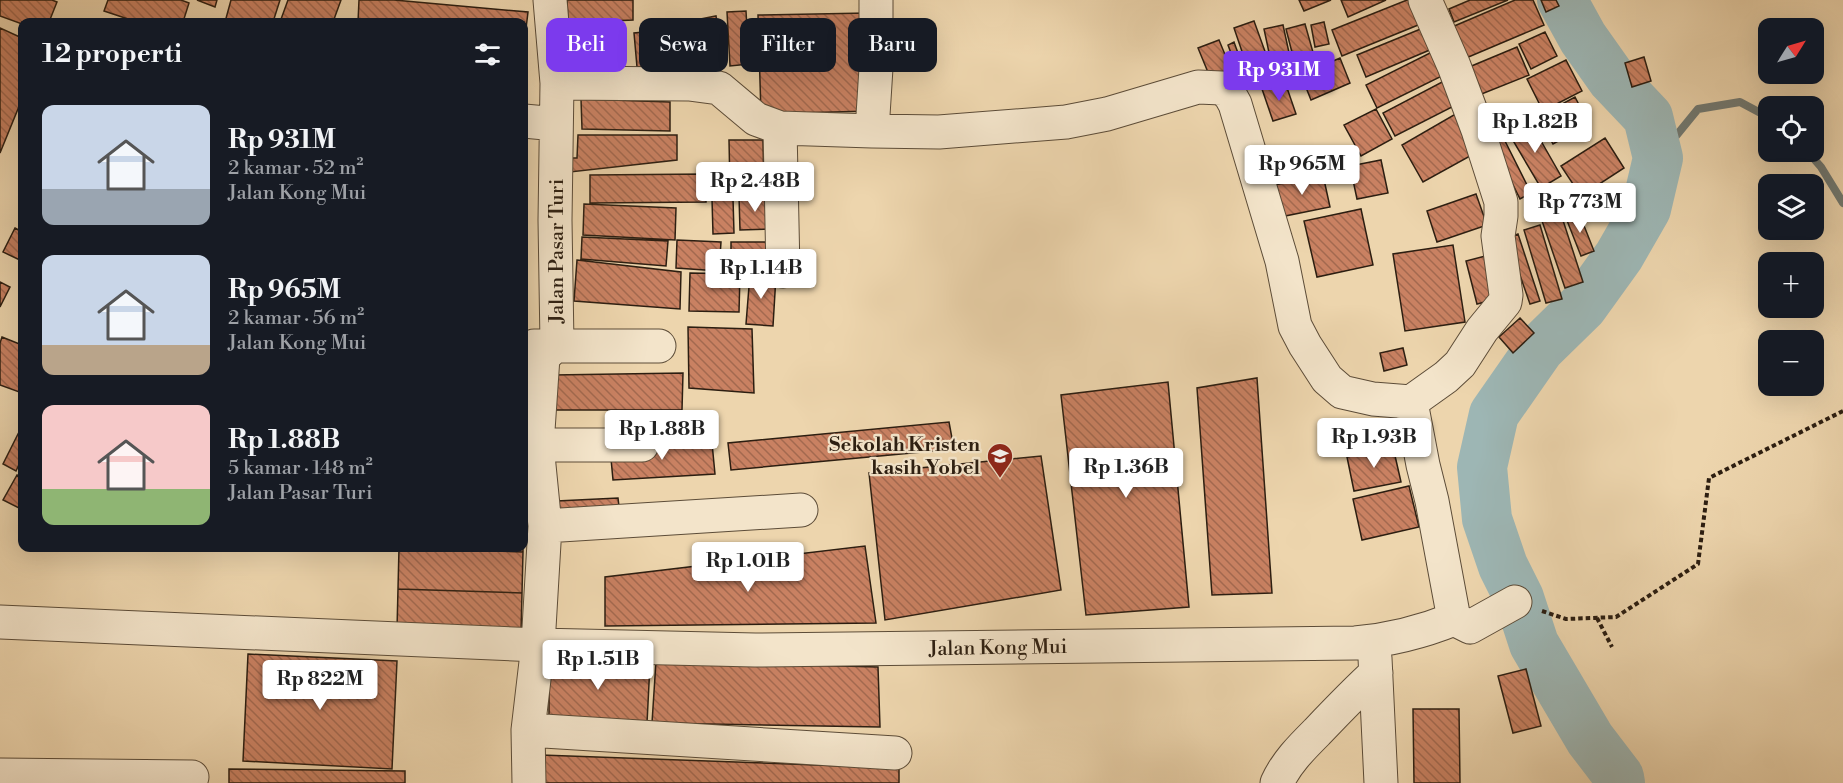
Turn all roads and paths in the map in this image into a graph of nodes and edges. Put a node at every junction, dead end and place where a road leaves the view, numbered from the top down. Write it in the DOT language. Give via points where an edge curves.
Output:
graph roads {
  1 [pos="550,0"];
  2 [pos="876,0"];
  3 [pos="1425,0"];
  4 [pos="557,83"];
  5 [pos="528,122"];
  6 [pos="556,124"];
  7 [pos="780,128"];
  8 [pos="872,131"];
  9 [pos="783,271"];
  10 [pos="557,344"];
  11 [pos="528,346"];
  12 [pos="659,346"];
  13 [pos="1411,402"];
  14 [pos="1843,411"];
  15 [pos="537,444"];
  16 [pos="642,445"];
  17 [pos="801,510"];
  18 [pos="545,526"];
  19 [pos="1515,602"];
  20 [pos="1597,618"];
  21 [pos="0,622"];
  22 [pos="1462,623"];
  23 [pos="538,645"];
  24 [pos="1612,647"];
  25 [pos="1375,657"];
  26 [pos="528,730"];
  27 [pos="895,753"];
  28 [pos="0,775"];
  29 [pos="192,777"];
  30 [pos="529,783"];
  31 [pos="1277,783"];
  32 [pos="1381,783"];
  1 -- 4 [label="street, Jalan Pasar Turi"];
  2 -- 8 [label="street"];
  3 -- 13 [label="street" via="1454,66 1501,202 1498,236 1506,295 1505,302 1460,364"];
  4 -- 6 [label="street, Jalan Pasar Turi"];
  4 -- 7 [label="street" via="690,84 719,88 756,119"];
  5 -- 6 [label="street"];
  6 -- 10 [label="street, Jalan Pasar Turi"];
  7 -- 8 [label="street"];
  7 -- 9 [label="street"];
  8 -- 13 [label="street" via="939,132 1066,122 1198,87 1222,88 1236,104 1282,261 1295,326 1316,364 1342,392"];
  10 -- 11 [label="street"];
  10 -- 12 [label="street"];
  10 -- 15 [label="street, Jalan Pasar Turi" via="543,357"];
  13 -- 22 [label="street"];
  14 -- 20 [label="path" via="1709,477 1698,564 1616,617"];
  15 -- 16 [label="street"];
  15 -- 18 [label="street, Jalan Pasar Turi"];
  17 -- 18 [label="street"];
  18 -- 23 [label="street, Jalan Pasar Turi"];
  19 -- 20 [label="path" via="1566,619"];
  19 -- 22 [label="street, Jalan Kong Mui"];
  20 -- 24 [label="path"];
  21 -- 23 [label="street, Jalan Kong Mui"];
  22 -- 25 [label="street, Jalan Kong Mui" via="1391,639"];
  23 -- 25 [label="street, Jalan Kong Mui" via="767,650 1355,643"];
  23 -- 26 [label="street, Jalan Pasar Turi"];
  25 -- 31 [label="street" via="1282,770"];
  25 -- 32 [label="street"];
  26 -- 27 [label="street"];
  26 -- 30 [label="street, Jalan Pasar Turi"];
  28 -- 29 [label="street"];
}
